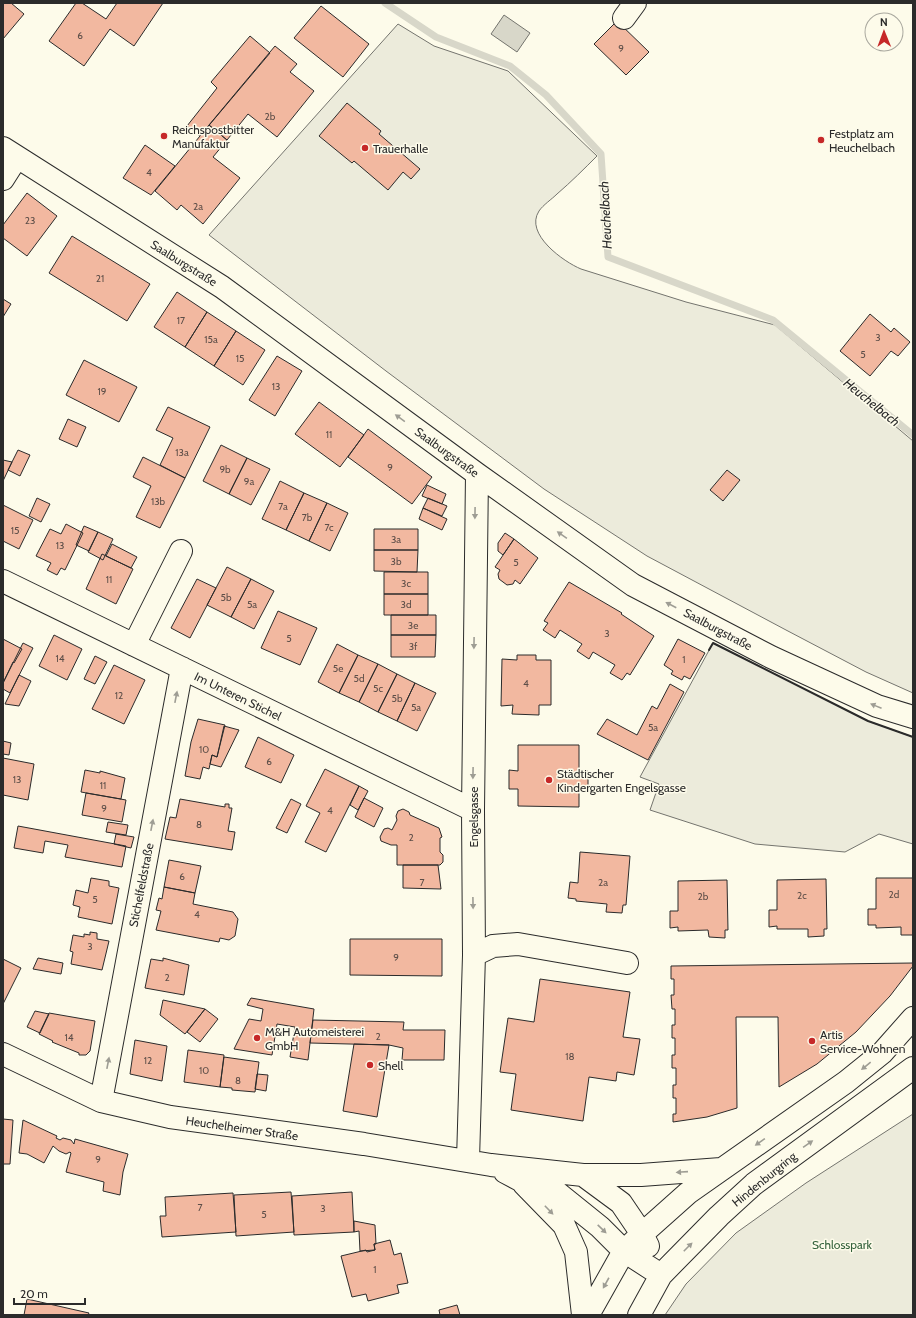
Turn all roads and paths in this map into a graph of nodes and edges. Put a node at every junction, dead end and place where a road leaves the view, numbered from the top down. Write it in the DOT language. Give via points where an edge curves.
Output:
graph roads {
  1 [pos="10,152"];
  2 [pos="3,179"];
  3 [pos="477,474"];
  4 [pos="181,551"];
  5 [pos="3,581"];
  6 [pos="134,645"];
  7 [pos="182,668"];
  8 [pos="913,717"];
  9 [pos="473,810"];
  10 [pos="474,955"];
  11 [pos="627,963"];
  12 [pos="913,1018"];
  13 [pos="3,1054"];
  14 [pos="913,1068"];
  15 [pos="100,1101"];
  16 [pos="468,1160"];
  17 [pos="491,1165"];
  18 [pos="721,1169"];
  19 [pos="583,1175"];
  20 [pos="522,1181"];
  21 [pos="642,1234"];
  22 [pos="624,1251"];
  23 [pos="661,1275"];
  24 [pos="583,1315"];
  25 [pos="588,1315"];
  26 [pos="640,1315"];
  1 -- 2 [label="street"];
  3 -- 1 [label="street, Saalburgstraße, one-way" via="222,287"];
  8 -- 3 [label="street, Saalburgstraße, one-way" via="877,706 785,663 633,585"];
  3 -- 9 [label="street, Engelsgasse, one-way"];
  4 -- 6 [label="street"];
  5 -- 6 [label="street, Im Unteren Stichel"];
  6 -- 7 [label="street, Im Unteren Stichel"];
  7 -- 9 [label="street, Im Unteren Stichel"];
  15 -- 7 [label="street, Stichelfeldstraße, one-way"];
  9 -- 10 [label="street, Engelsgasse, one-way"];
  10 -- 11 [label="street" via="493,946 518,944"];
  10 -- 16 [label="street, Engelsgasse"];
  12 -- 18 [label="street, one-way" via="882,1053 846,1082"];
  13 -- 15 [label="street, Heuchelheimer Straße"];
  23 -- 14 [label="street, Hindenburgring, one-way" via="754,1184"];
  15 -- 16 [label="street, Heuchelheimer Straße" via="170,1117"];
  16 -- 17 [label="street, Heuchelheimer Straße"];
  17 -- 19 [label="street, Heuchelheimer Straße"];
  17 -- 20 [label="street, Heuchelheimer Straße"];
  18 -- 19 [label="street, one-way" via="641,1175"];
  18 -- 21 [label="street"];
  19 -- 21 [label="street" via="620,1203"];
  20 -- 22 [label="street, Heuchelheimer Straße, one-way" via="559,1194 600,1226"];
  20 -- 24 [label="street, Heuchelheimer Straße, one-way" via="564,1225 576,1252"];
  21 -- 22 [label="street"];
  21 -- 23 [label="street"];
  22 -- 23 [label="street, Heuchelheimer Straße"];
  22 -- 25 [label="street, one-way"];
  23 -- 26 [label="street, Hindenburgring"];
}
